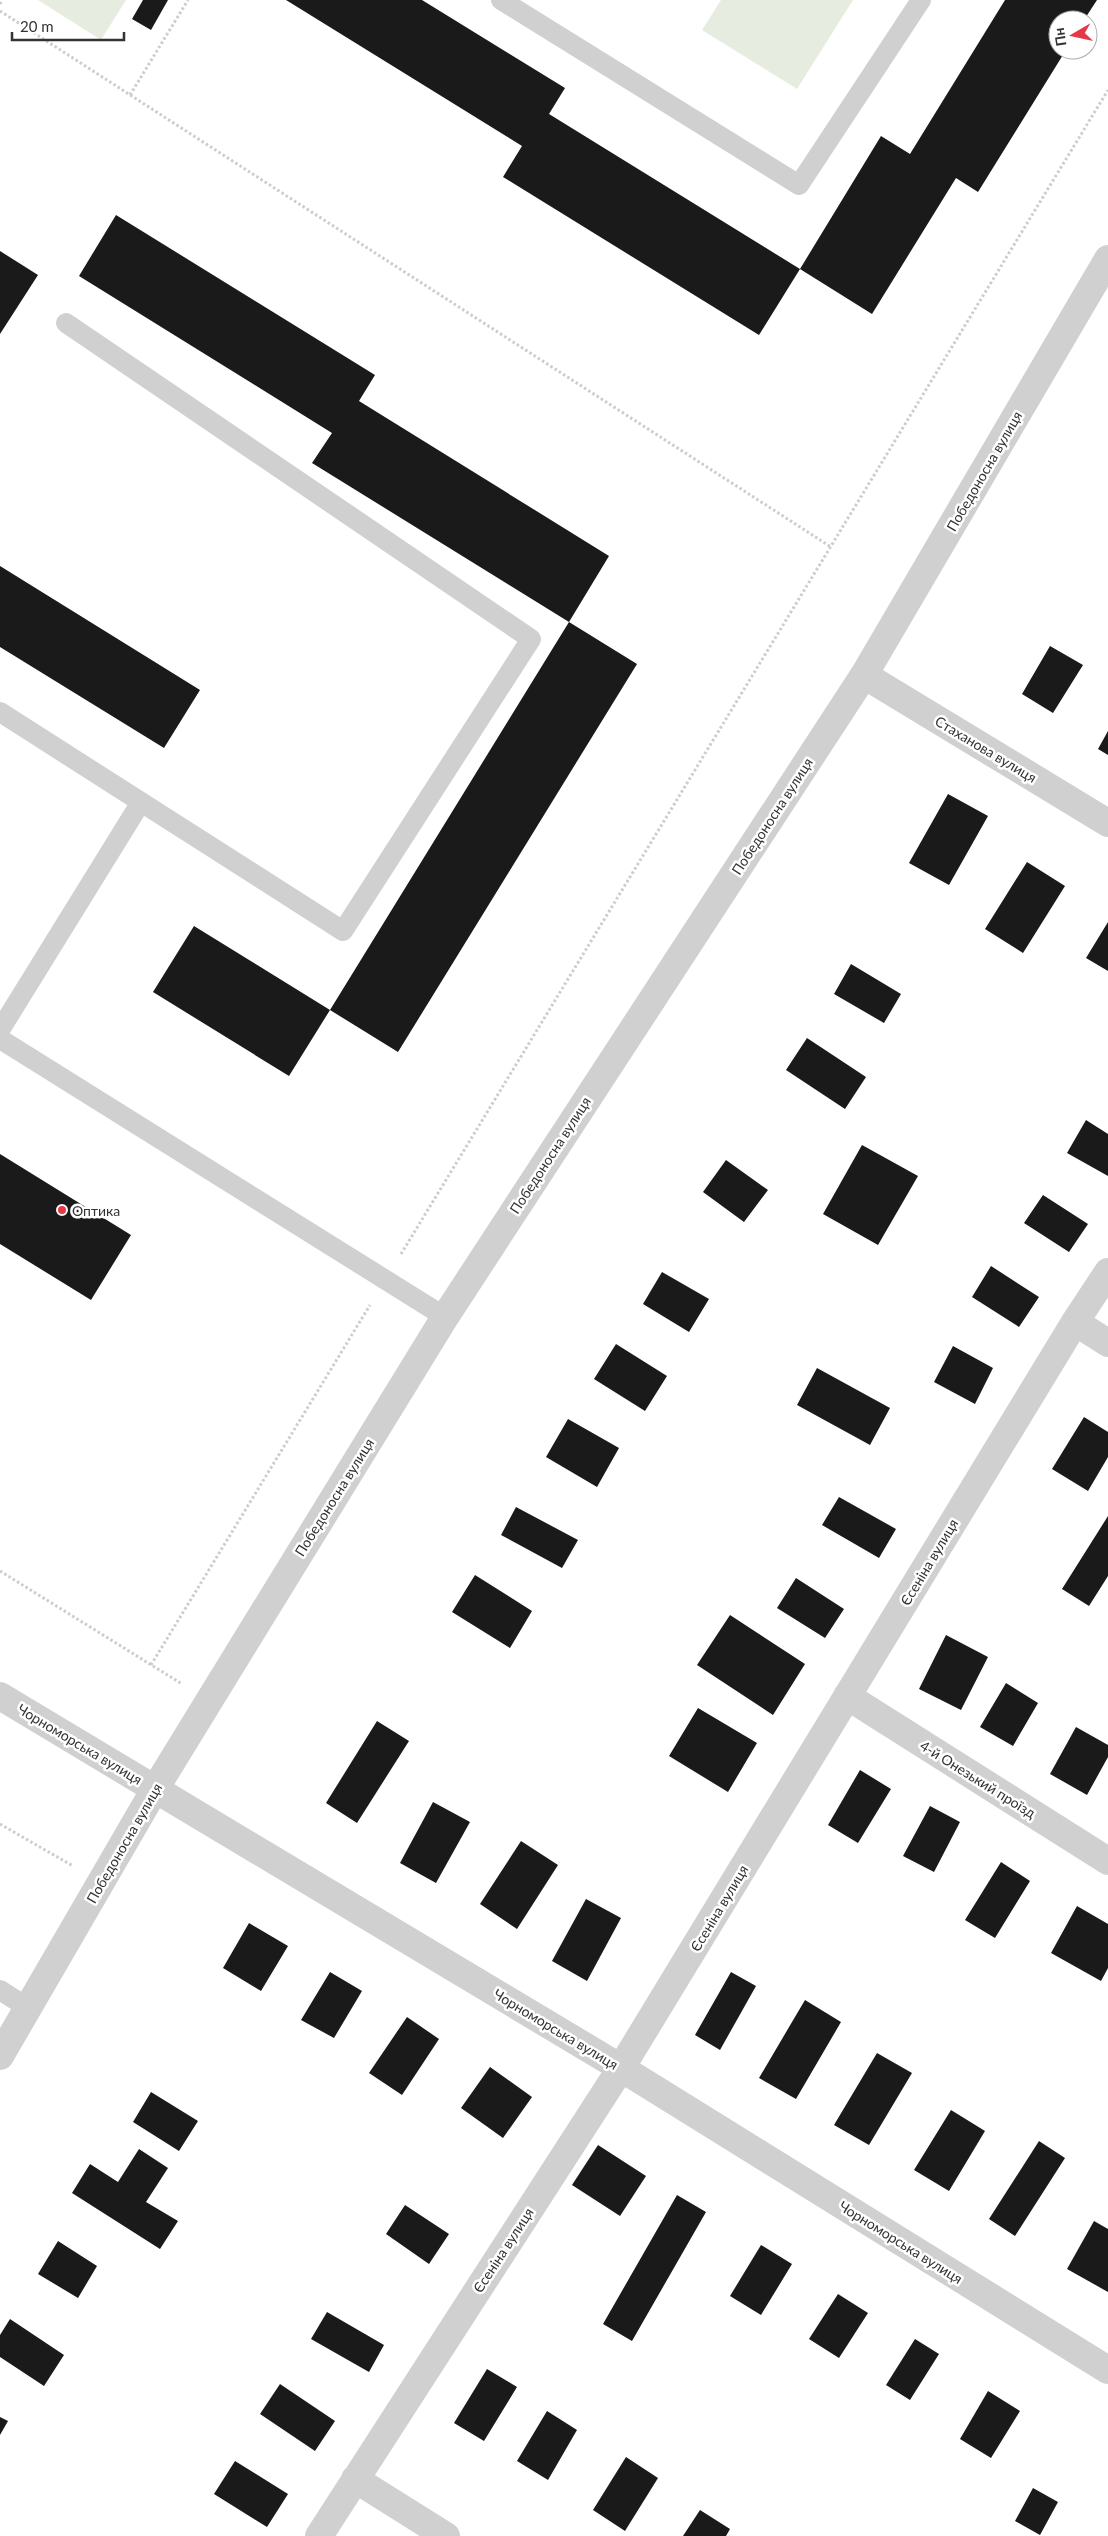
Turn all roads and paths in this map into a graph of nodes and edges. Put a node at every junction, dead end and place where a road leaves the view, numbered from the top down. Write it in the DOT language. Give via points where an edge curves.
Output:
graph roads {
  1 [pos="2,0"];
  2 [pos="188,0"];
  3 [pos="501,0"];
  4 [pos="921,0"];
  5 [pos="0,4"];
  6 [pos="0,11"];
  7 [pos="1108,90"];
  8 [pos="130,95"];
  9 [pos="1108,259"];
  10 [pos="66,323"];
  11 [pos="830,546"];
  12 [pos="864,675"];
  13 [pos="0,712"];
  14 [pos="141,802"];
  15 [pos="1108,823"];
  16 [pos="0,1030"];
  17 [pos="0,1039"];
  18 [pos="1108,1272"];
  19 [pos="386,1280"];
  20 [pos="445,1317"];
  21 [pos="1075,1322"];
  22 [pos="1108,1343"];
  23 [pos="0,1570"];
  24 [pos="151,1665"];
  25 [pos="0,1696"];
  26 [pos="847,1696"];
  27 [pos="209,1701"];
  28 [pos="155,1790"];
  29 [pos="0,1824"];
  30 [pos="1108,1861"];
  31 [pos="100,1882"];
  32 [pos="0,1990"];
  33 [pos="28,2008"];
  34 [pos="0,2056"];
  35 [pos="621,2068"];
  36 [pos="1108,2370"];
  37 [pos="355,2479"];
  38 [pos="319,2536"];
  39 [pos="446,2536"];
  1 -- 5 [label="path"];
  2 -- 8 [label="path"];
  3 -- 4 [label="lane" via="799,185"];
  6 -- 8 [label="path"];
  7 -- 11 [label="path"];
  8 -- 11 [label="path"];
  9 -- 12 [label="street, Победоносна вулиця"];
  10 -- 14 [label="lane" via="531,639 343,931"];
  11 -- 19 [label="path"];
  12 -- 15 [label="street, Стаханова вулиця"];
  12 -- 20 [label="street, Победоносна вулиця"];
  13 -- 14 [label="lane"];
  14 -- 16 [label="lane"];
  17 -- 19 [label="lane"];
  18 -- 21 [label="street, Єсеніна вулиця"];
  19 -- 20 [label="lane"];
  19 -- 24 [label="path"];
  20 -- 27 [label="street, Победоносна вулиця"];
  21 -- 22 [label="street"];
  21 -- 26 [label="street, Єсеніна вулиця"];
  23 -- 24 [label="path"];
  24 -- 27 [label="path"];
  25 -- 28 [label="street, Чорноморська вулиця"];
  26 -- 30 [label="street, 4-й Онезький проїзд"];
  26 -- 35 [label="street, Єсеніна вулиця"];
  27 -- 28 [label="street, Победоносна вулиця"];
  28 -- 31 [label="street, Победоносна вулиця"];
  28 -- 35 [label="street, Чорноморська вулиця"];
  29 -- 31 [label="path"];
  31 -- 33 [label="street, Победоносна вулиця"];
  32 -- 33 [label="lane"];
  33 -- 34 [label="street, Победоносна вулиця"];
  35 -- 36 [label="street, Чорноморська вулиця"];
  35 -- 37 [label="street, Єсеніна вулиця"];
  37 -- 38 [label="street, Єсеніна вулиця"];
  37 -- 39 [label="street"];
}
